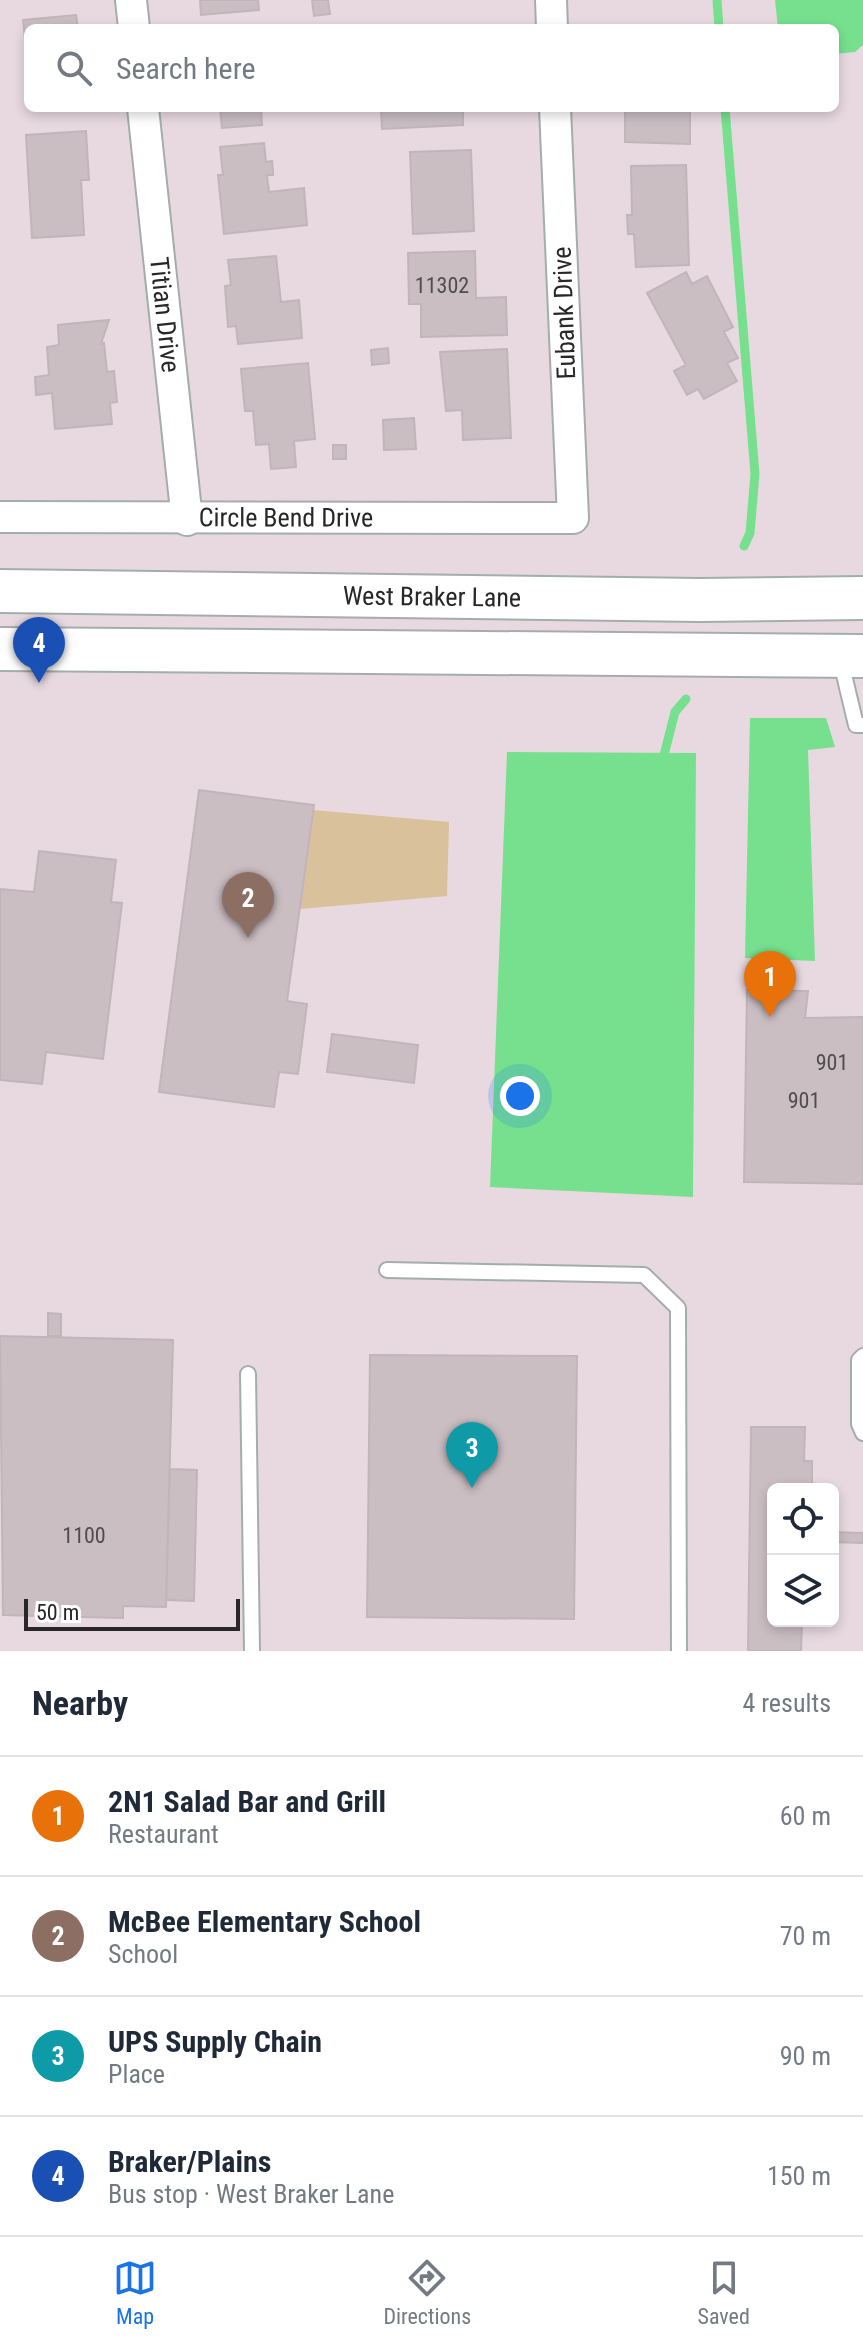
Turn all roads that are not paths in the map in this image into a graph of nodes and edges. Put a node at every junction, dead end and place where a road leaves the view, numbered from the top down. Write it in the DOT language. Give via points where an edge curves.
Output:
graph roads {
  1 [pos="131,0"];
  2 [pos="551,0"];
  3 [pos="134,24"];
  4 [pos="552,24"];
  5 [pos="143,112"];
  6 [pos="555,112"];
  7 [pos="0,517"];
  8 [pos="573,518"];
  9 [pos="187,520"];
  10 [pos="0,591"];
  11 [pos="863,598"];
  12 [pos="0,649"];
  13 [pos="852,657"];
  14 [pos="863,725"];
  15 [pos="387,1270"];
  16 [pos="863,1356"];
  17 [pos="248,1374"];
  18 [pos="863,1433"];
  19 [pos="252,1651"];
  20 [pos="679,1651"];
  1 -- 3 [label="street"];
  2 -- 4 [label="street"];
  5 -- 9 [label="street, Titian Drive"];
  6 -- 8 [label="street, Eubank Drive"];
  7 -- 9 [label="street, Circle Bend Drive"];
  8 -- 9 [label="street, Circle Bend Drive"];
  10 -- 11 [label="main road, West Braker Lane"];
  12 -- 13 [label="main road"];
  13 -- 14 [label="lane" via="856,725"];
  15 -- 20 [label="lane" via="644,1275 678,1308"];
  16 -- 18 [label="lane"];
  17 -- 19 [label="lane"];
}
